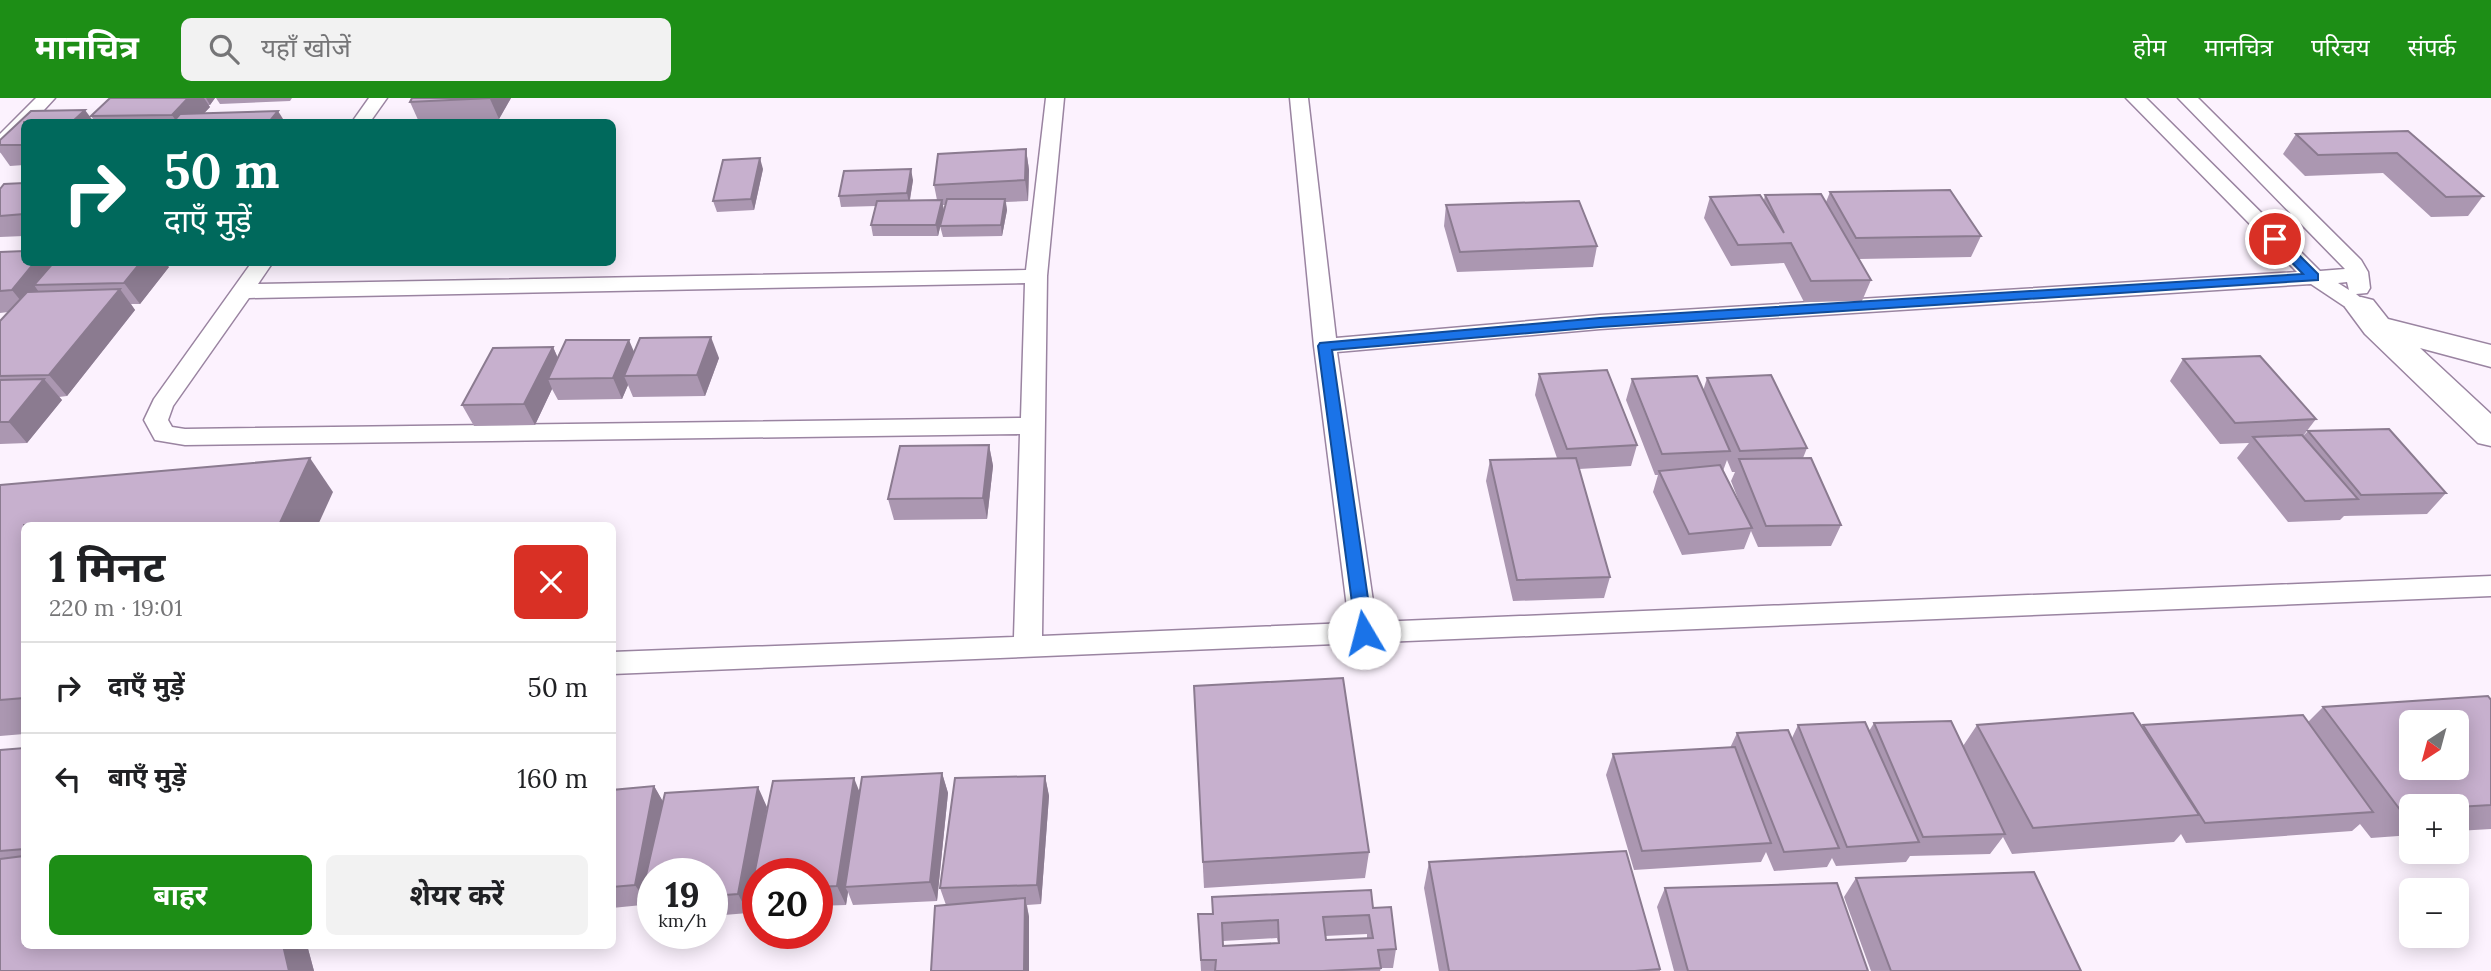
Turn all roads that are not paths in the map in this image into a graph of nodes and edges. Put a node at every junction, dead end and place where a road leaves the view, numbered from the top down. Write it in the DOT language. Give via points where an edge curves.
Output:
graph roads {
  1 [pos="46,98"];
  2 [pos="378,98"];
  3 [pos="1055,98"];
  4 [pos="1299,98"];
  5 [pos="2189,100"];
  6 [pos="2138,101"];
  7 [pos="25,119"];
  8 [pos="363,119"];
  9 [pos="21,124"];
  10 [pos="0,145"];
  11 [pos="260,266"];
  12 [pos="1036,276"];
  13 [pos="2314,277"];
  14 [pos="243,290"];
  15 [pos="2365,303"];
  16 [pos="1325,346"];
  17 [pos="2491,355"];
  18 [pos="1032,426"];
  19 [pos="2491,434"];
  20 [pos="2491,586"];
  21 [pos="1364,633"];
  22 [pos="1028,648"];
  23 [pos="616,663"];
  1 -- 7 [label="lane"];
  2 -- 8 [label="lane"];
  3 -- 12 [label="lane"];
  4 -- 16 [label="lane"];
  5 -- 6 [label="lane"];
  5 -- 15 [label="lane" via="2353,265"];
  6 -- 13 [label="lane"];
  9 -- 10 [label="lane"];
  11 -- 14 [label="lane"];
  12 -- 14 [label="lane"];
  12 -- 18 [label="lane"];
  13 -- 15 [label="lane"];
  13 -- 15 [label="lane"];
  13 -- 16 [label="lane" via="1600,322"];
  14 -- 18 [label="lane" via="162,405 156,420 164,434"];
  15 -- 17 [label="street"];
  15 -- 19 [label="street"];
  16 -- 21 [label="lane"];
  18 -- 22 [label="lane"];
  20 -- 21 [label="lane"];
  21 -- 22 [label="lane"];
  22 -- 23 [label="lane"];
}
